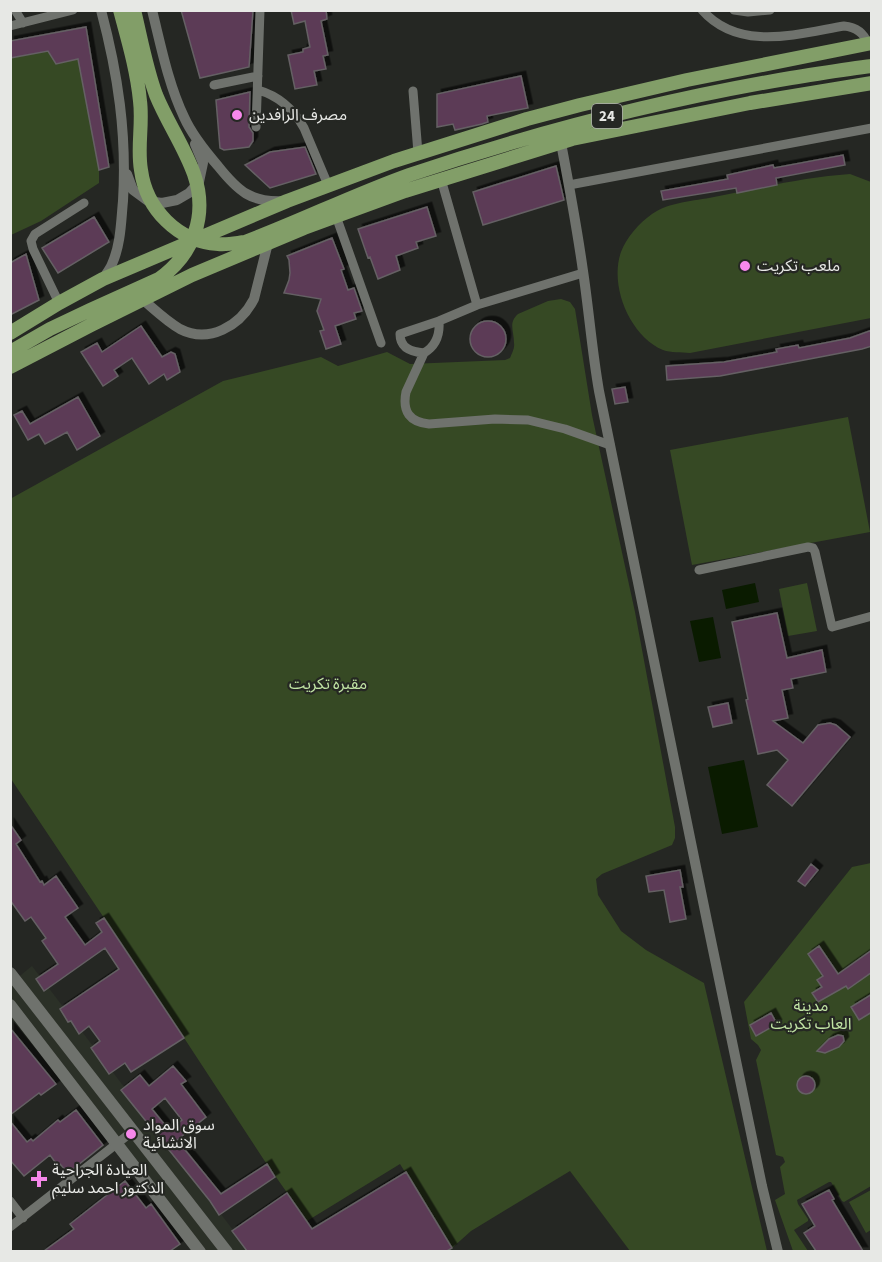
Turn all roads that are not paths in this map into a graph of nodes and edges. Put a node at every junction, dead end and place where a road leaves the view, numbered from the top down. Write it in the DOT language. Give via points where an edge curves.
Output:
graph roads {
  1 [pos="15,10"];
  2 [pos="73,10"];
  3 [pos="101,10"];
  4 [pos="120,10"];
  5 [pos="134,10"];
  6 [pos="152,10"];
  7 [pos="260,10"];
  8 [pos="702,10"];
  9 [pos="734,10"];
  10 [pos="770,10"];
  11 [pos="23,23"];
  12 [pos="10,26"];
  13 [pos="870,44"];
  14 [pos="872,66"];
  15 [pos="258,76"];
  16 [pos="872,83"];
  17 [pos="214,85"];
  18 [pos="258,90"];
  19 [pos="414,91"];
  20 [pos="185,119"];
  21 [pos="256,127"];
  22 [pos="872,128"];
  23 [pos="561,143"];
  24 [pos="124,153"];
  25 [pos="418,153"];
  26 [pos="441,179"];
  27 [pos="569,184"];
  28 [pos="328,185"];
  29 [pos="287,201"];
  30 [pos="84,203"];
  31 [pos="336,216"];
  32 [pos="268,243"];
  33 [pos="583,273"];
  34 [pos="103,279"];
  35 [pos="142,299"];
  36 [pos="59,303"];
  37 [pos="477,305"];
  38 [pos="439,321"];
  39 [pos="10,333"];
  40 [pos="381,343"];
  41 [pos="10,352"];
  42 [pos="423,353"];
  43 [pos="10,367"];
  44 [pos="610,445"];
  45 [pos="699,570"];
  46 [pos="872,616"];
  47 [pos="10,973"];
  48 [pos="10,1005"];
  49 [pos="133,1131"];
  50 [pos="117,1143"];
  51 [pos="10,1201"];
  52 [pos="23,1218"];
  53 [pos="10,1227"];
  54 [pos="194,1250"];
  55 [pos="227,1251"];
  56 [pos="778,1251"];
  1 -- 11 [label="street"];
  2 -- 11 [label="street"];
  3 -- 24 [label="street" via="115,70"];
  4 -- 14 [label="main road, 24" via="138,88 140,168 150,201 172,227 202,242 217,244 245,242 350,197 465,157 636,109 732,88"];
  5 -- 41 [label="main road" via="156,94 194,175 199,197 196,230 189,247 168,272"];
  6 -- 20 [label="street" via="170,80"];
  7 -- 15 [label="street"];
  8 -- 13 [label="street" via="719,25 754,37 772,38 850,26"];
  9 -- 10 [label="street"];
  11 -- 12 [label="street"];
  13 -- 25 [label="main road" via="622,94 527,118"];
  15 -- 17 [label="street"];
  15 -- 18 [label="street"];
  16 -- 23 [label="main road" via="750,103"];
  18 -- 21 [label="street"];
  18 -- 28 [label="street" via="285,103 299,118"];
  19 -- 25 [label="street"];
  20 -- 24 [label="street" via="203,163 199,182 177,200 148,201 133,190"];
  20 -- 29 [label="street" via="207,154 244,193 271,202"];
  22 -- 27 [label="street"];
  23 -- 26 [label="main road"];
  23 -- 27 [label="street"];
  24 -- 34 [label="street" via="118,246"];
  25 -- 28 [label="main road"];
  26 -- 31 [label="main road"];
  26 -- 37 [label="street"];
  27 -- 33 [label="street"];
  28 -- 29 [label="main road"];
  29 -- 34 [label="main road"];
  30 -- 36 [label="street" via="35,234 32,241"];
  31 -- 32 [label="main road"];
  31 -- 40 [label="street"];
  32 -- 35 [label="main road"];
  32 -- 35 [label="street" via="250,307 238,321 222,330 189,333"];
  33 -- 37 [label="street"];
  33 -- 44 [label="street" via="592,353"];
  34 -- 36 [label="main road"];
  35 -- 43 [label="main road"];
  36 -- 39 [label="main road"];
  37 -- 38 [label="street"];
  38 -- 42 [label="street" via="437,338"];
  38 -- 42 [label="street" via="400,334 403,346"];
  42 -- 44 [label="street" via="404,399 413,420 429,424 495,418 528,420"];
  44 -- 56 [label="street" via="704,911"];
  45 -- 46 [label="street" via="813,548 832,627"];
  47 -- 49 [label="main road"];
  48 -- 50 [label="main road"];
  49 -- 50 [label="street"];
  49 -- 55 [label="main road"];
  50 -- 52 [label="street"];
  50 -- 54 [label="main road"];
  51 -- 52 [label="street"];
  52 -- 53 [label="street"];
}
